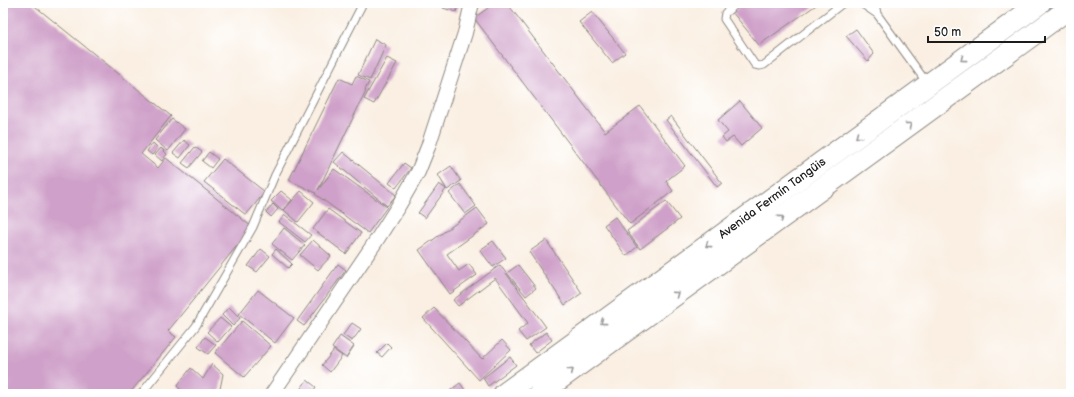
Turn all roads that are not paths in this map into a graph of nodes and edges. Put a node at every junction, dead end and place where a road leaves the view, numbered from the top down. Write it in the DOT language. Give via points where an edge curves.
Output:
graph roads {
  1 [pos="363,3"];
  2 [pos="472,3"];
  3 [pos="738,3"];
  4 [pos="843,3"];
  5 [pos="861,3"];
  6 [pos="876,3"];
  7 [pos="1040,3"];
  8 [pos="1071,7"];
  9 [pos="877,14"];
  10 [pos="928,85"];
  11 [pos="531,374"];
  12 [pos="542,392"];
  13 [pos="141,394"];
  14 [pos="272,394"];
  15 [pos="504,394"];
  1 -- 13 [label="lane" via="275,175 253,227 196,326"];
  2 -- 14 [label="street" via="465,33 418,172 400,205"];
  3 -- 4 [label="lane" via="725,13 724,19 755,65 760,66"];
  5 -- 9 [label="lane"];
  6 -- 9 [label="lane"];
  7 -- 10 [label="main road, Avenida Fermín Tangüis, one-way"];
  12 -- 8 [label="main road, Avenida Fermín Tangüis, one-way"];
  9 -- 10 [label="lane"];
  10 -- 11 [label="main road, Avenida Fermín Tangüis, one-way"];
  11 -- 12 [label="main road"];
  11 -- 15 [label="main road, Avenida Fermín Tangüis"];
}
